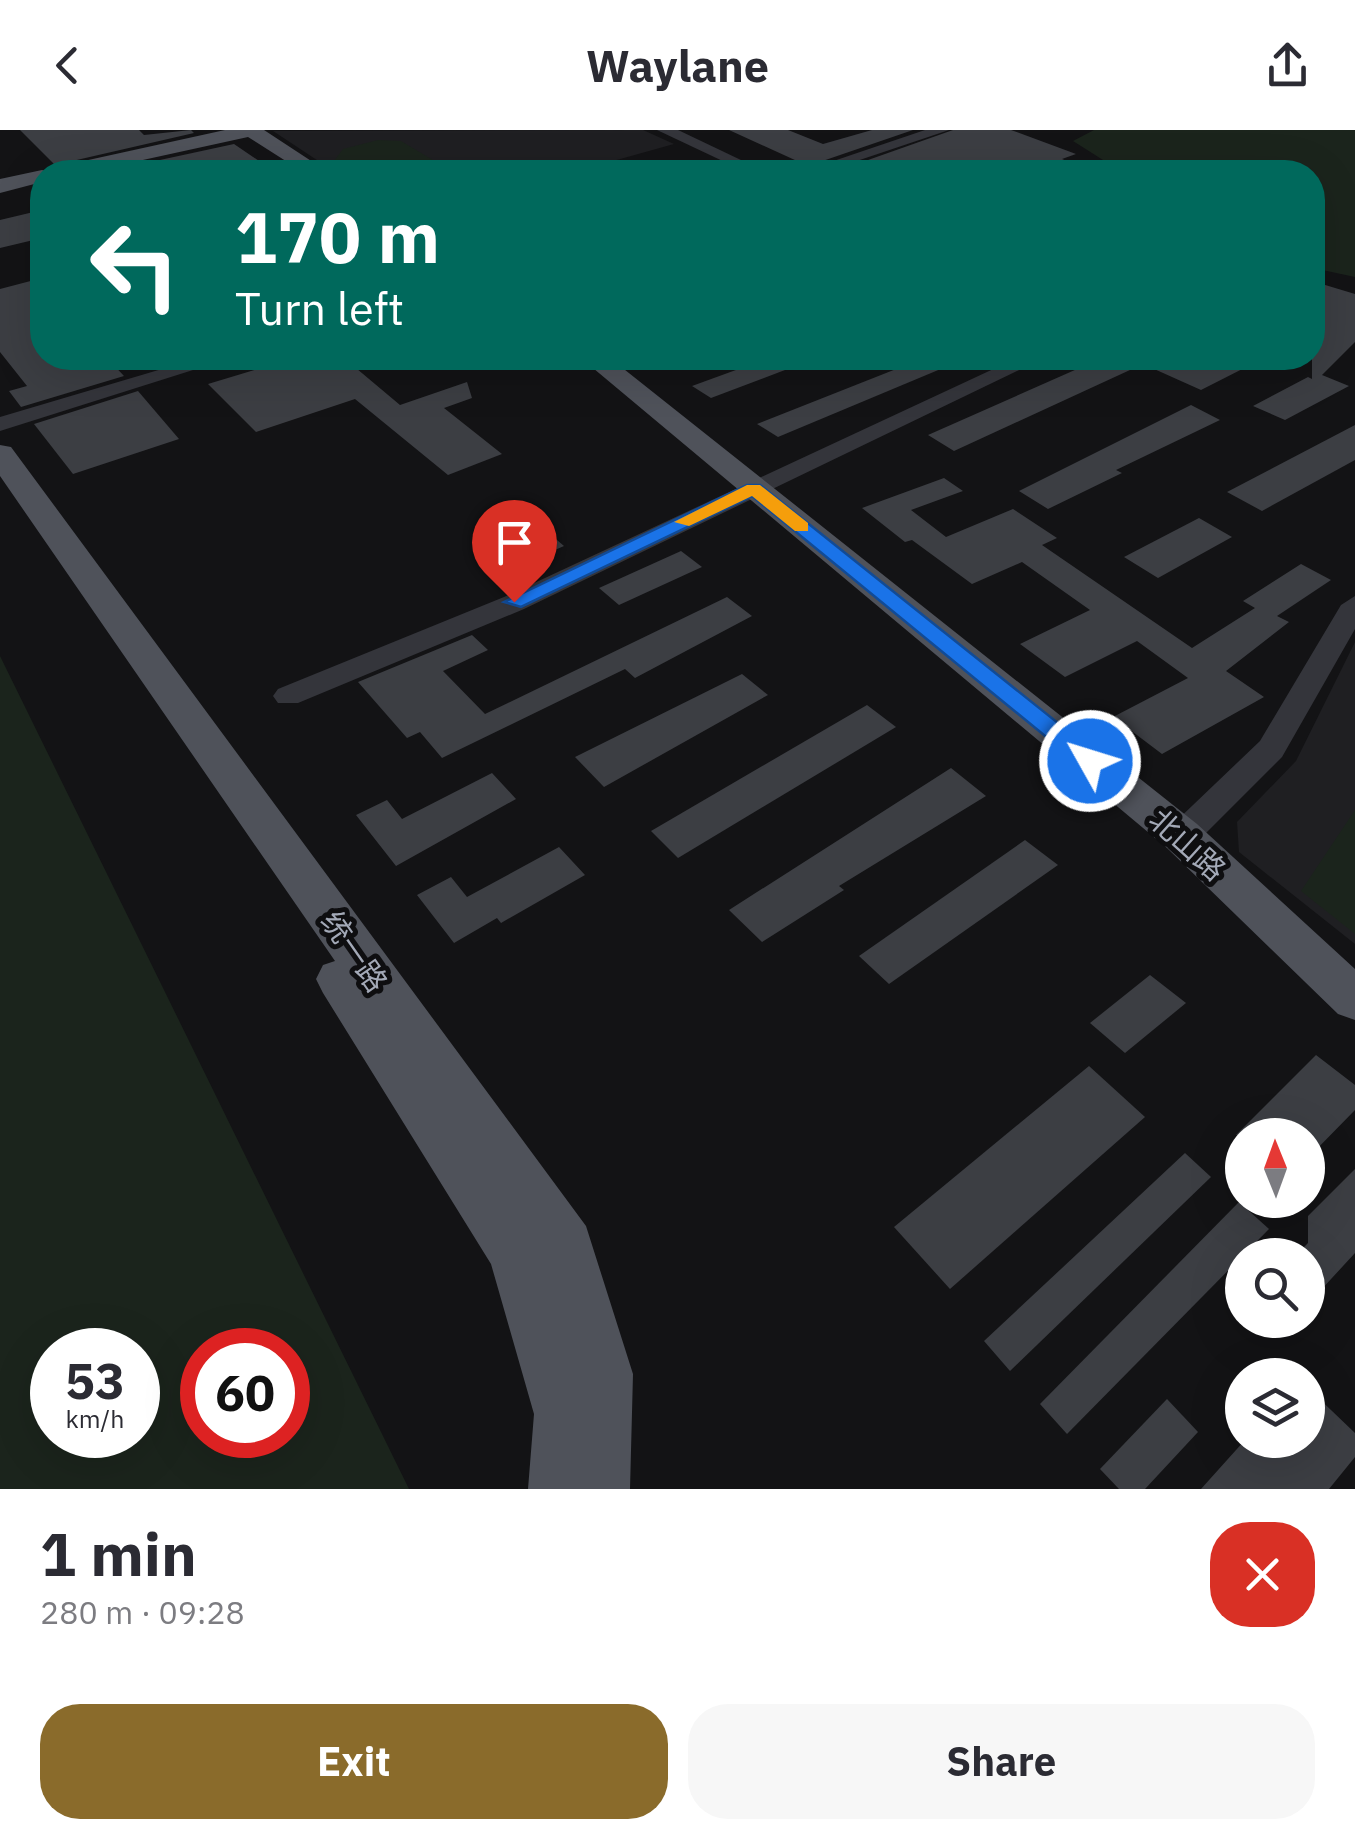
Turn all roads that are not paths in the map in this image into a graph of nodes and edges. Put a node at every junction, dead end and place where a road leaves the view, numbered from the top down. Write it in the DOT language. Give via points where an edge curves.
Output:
graph roads {
  1 [pos="252,130"];
  2 [pos="664,130"];
  3 [pos="941,130"];
  4 [pos="115,160"];
  5 [pos="298,160"];
  6 [pos="731,160"];
  7 [pos="847,160"];
  8 [pos="30,179"];
  9 [pos="0,186"];
  10 [pos="180,370"];
  11 [pos="609,370"];
  12 [pos="1007,370"];
  13 [pos="0,424"];
  14 [pos="0,454"];
  15 [pos="754,488"];
  16 [pos="0,496"];
  17 [pos="1355,604"];
  18 [pos="288,696"];
  19 [pos="1182,836"];
  20 [pos="1355,999"];
  21 [pos="561,1489"];
  22 [pos="597,1489"];
  1 -- 4 [label="main road"];
  1 -- 5 [label="main road"];
  2 -- 6 [label="street"];
  3 -- 7 [label="street"];
  8 -- 9 [label="main road"];
  10 -- 13 [label="street"];
  11 -- 15 [label="main road, 北山路"];
  12 -- 15 [label="street"];
  14 -- 22 [label="main road, 统一路" via="566,1246 602,1374"];
  15 -- 18 [label="street" via="514,602"];
  15 -- 19 [label="main road, 北山路"];
  16 -- 21 [label="main road, 统一路" via="359,1005 516,1252 566,1414"];
  17 -- 19 [label="street" via="1271,749"];
  19 -- 20 [label="main road, 北山路"];
}
